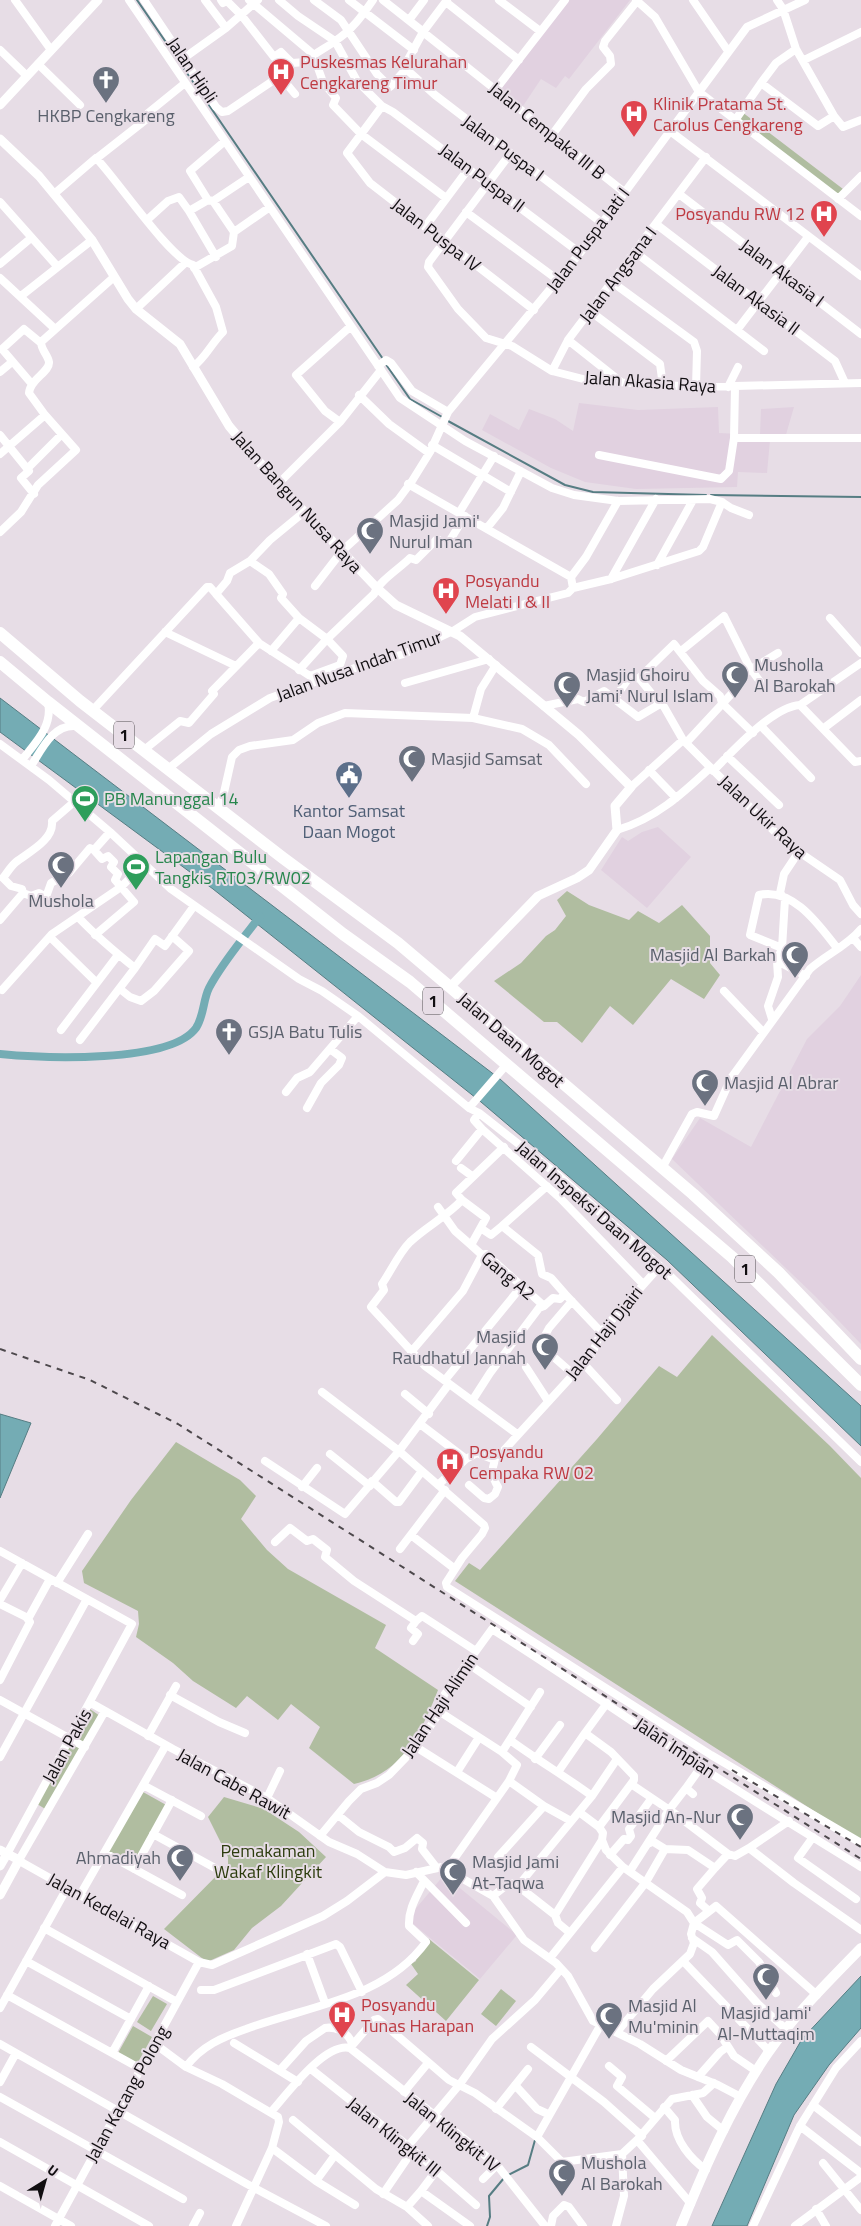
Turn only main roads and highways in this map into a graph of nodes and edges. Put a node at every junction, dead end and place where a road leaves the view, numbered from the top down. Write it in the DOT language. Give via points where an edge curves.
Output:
graph roads {
  1 [pos="0,634"];
  2 [pos="0,662"];
  3 [pos="252,834"];
  4 [pos="271,848"];
  5 [pos="238,851"];
  6 [pos="257,866"];
  7 [pos="861,1359"];
  8 [pos="861,1385"];
  9 [pos="861,1948"];
  10 [pos="681,2226"];
  1 -- 3 [label="highway, Jalan Daan Mogot / 1" via="92,711"];
  2 -- 5 [label="highway, Jalan Daan Mogot / 1"];
  3 -- 4 [label="highway, Jalan Daan Mogot / 1"];
  3 -- 5 [label="highway" via="250,845"];
  4 -- 6 [label="highway" via="260,853"];
  4 -- 7 [label="highway, Jalan Daan Mogot / 1" via="398,943 662,1168 778,1273"];
  5 -- 6 [label="highway, Jalan Daan Mogot / 1"];
  6 -- 8 [label="highway, Jalan Daan Mogot / 1" via="343,934 391,966 503,1068 732,1257"];
  9 -- 10 [label="main road" via="840,1967 769,2051 741,2097"];
}
